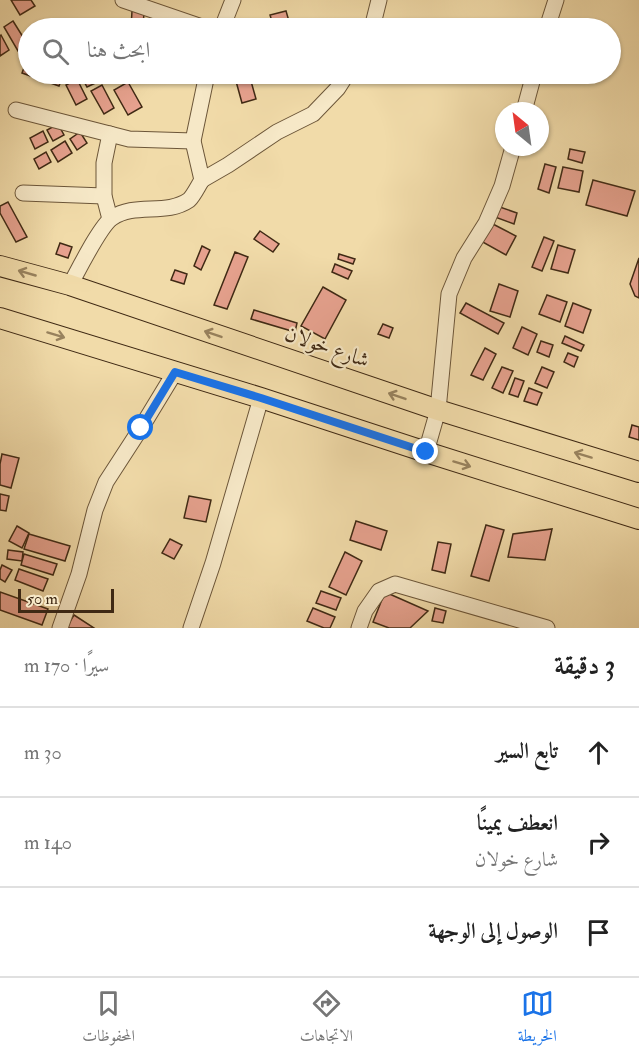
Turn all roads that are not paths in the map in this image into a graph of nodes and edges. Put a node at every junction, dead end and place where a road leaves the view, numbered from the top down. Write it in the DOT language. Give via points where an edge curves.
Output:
graph roads {
  1 [pos="123,0"];
  2 [pos="233,0"];
  3 [pos="379,0"];
  4 [pos="556,0"];
  5 [pos="176,18"];
  6 [pos="226,18"];
  7 [pos="374,18"];
  8 [pos="550,18"];
  9 [pos="205,84"];
  10 [pos="341,84"];
  11 [pos="531,84"];
  12 [pos="526,102"];
  13 [pos="16,110"];
  14 [pos="110,134"];
  15 [pos="193,141"];
  16 [pos="510,156"];
  17 [pos="202,180"];
  18 [pos="22,193"];
  19 [pos="104,196"];
  20 [pos="110,219"];
  21 [pos="0,266"];
  22 [pos="70,285"];
  23 [pos="0,318"];
  24 [pos="175,372"];
  25 [pos="261,398"];
  26 [pos="438,410"];
  27 [pos="426,452"];
  28 [pos="639,472"];
  29 [pos="639,519"];
  30 [pos="60,628"];
  31 [pos="191,628"];
  32 [pos="359,628"];
  33 [pos="547,628"];
  1 -- 5 [label="street"];
  2 -- 6 [label="street"];
  3 -- 7 [label="street"];
  4 -- 8 [label="street"];
  9 -- 15 [label="street"];
  10 -- 17 [label="street" via="313,114"];
  11 -- 12 [label="street"];
  13 -- 14 [label="street"];
  14 -- 15 [label="street" via="129,139"];
  14 -- 19 [label="street" via="104,163"];
  15 -- 17 [label="street"];
  16 -- 26 [label="street" via="486,223 464,258 449,294"];
  17 -- 20 [label="street" via="190,199 176,206 126,210"];
  18 -- 19 [label="street"];
  19 -- 20 [label="street"];
  20 -- 22 [label="street"];
  22 -- 21 [label="main road, شارع خولان, one-way"];
  26 -- 22 [label="main road, شارع خولان, one-way"];
  23 -- 24 [label="main road, one-way"];
  24 -- 25 [label="main road"];
  24 -- 30 [label="street" via="106,482"];
  25 -- 27 [label="main road"];
  25 -- 31 [label="street"];
  26 -- 27 [label="street"];
  28 -- 26 [label="main road, شارع خولان, one-way"];
  27 -- 29 [label="main road, one-way"];
  32 -- 33 [label="street" via="379,591 395,584"];
}
